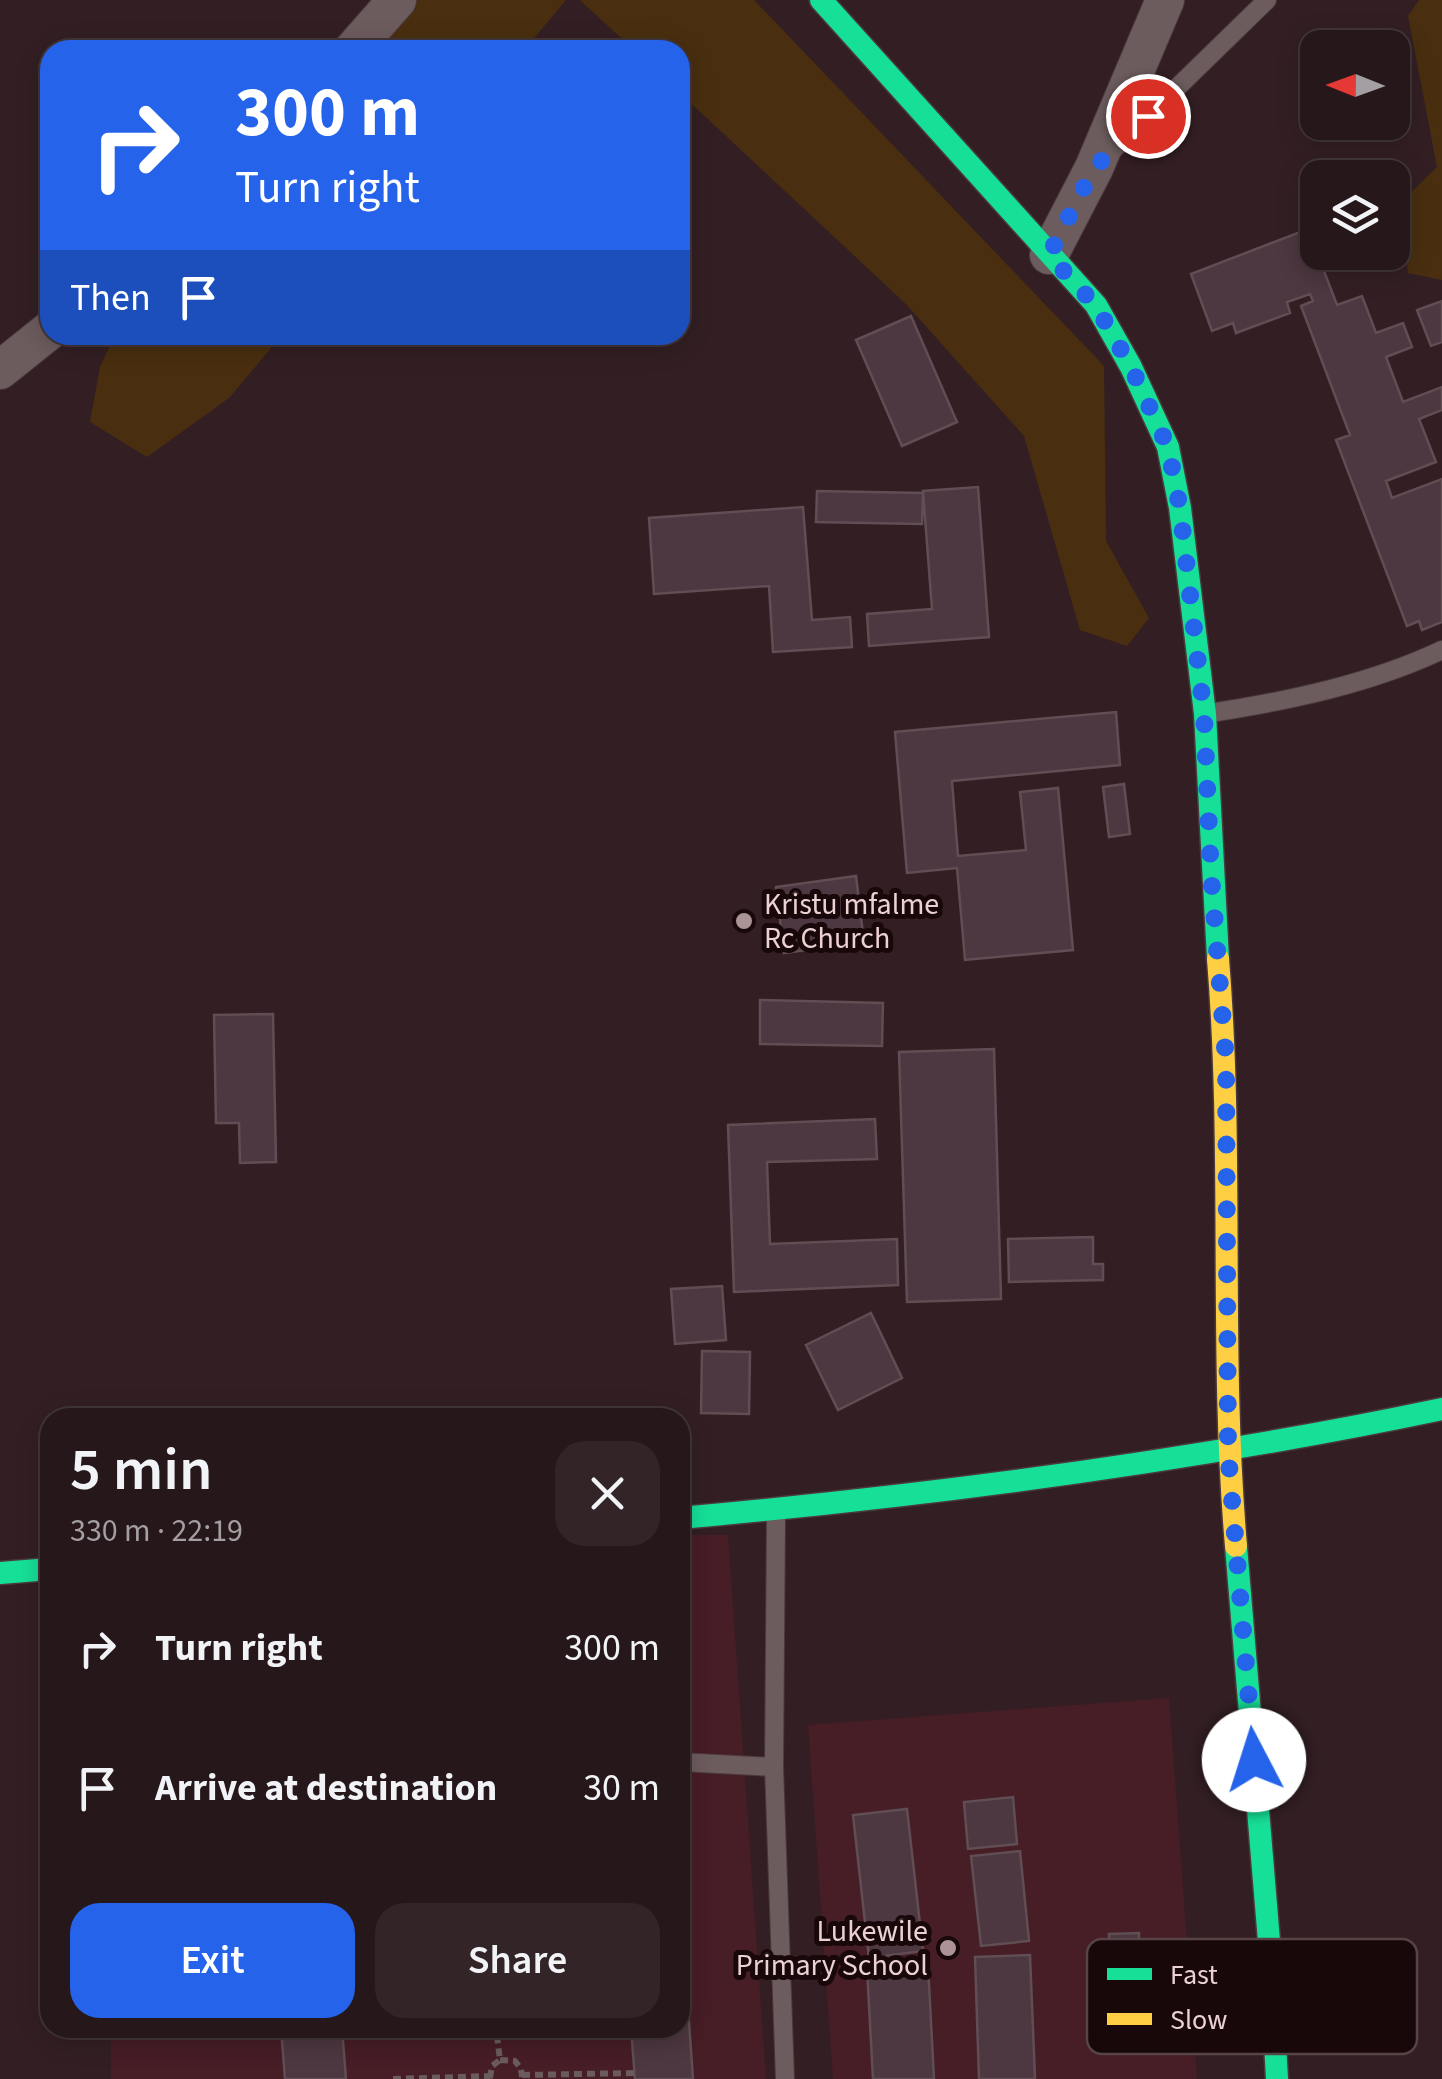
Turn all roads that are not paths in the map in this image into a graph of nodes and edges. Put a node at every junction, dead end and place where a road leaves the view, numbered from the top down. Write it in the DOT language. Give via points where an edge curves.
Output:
graph roads {
  1 [pos="397,0"];
  2 [pos="821,0"];
  3 [pos="1165,0"];
  4 [pos="1267,0"];
  5 [pos="362,40"];
  6 [pos="1094,168"];
  7 [pos="1049,255"];
  8 [pos="40,338"];
  9 [pos="0,370"];
  10 [pos="1442,650"];
  11 [pos="1204,714"];
  12 [pos="1442,1409"];
  13 [pos="1228,1452"];
  14 [pos="776,1510"];
  15 [pos="690,1517"];
  16 [pos="40,1570"];
  17 [pos="0,1573"];
  18 [pos="690,1763"];
  19 [pos="774,1767"];
  20 [pos="1268,1939"];
  21 [pos="1275,2054"];
  22 [pos="785,2079"];
  23 [pos="1277,2079"];
  1 -- 5 [label="street"];
  2 -- 7 [label="street"];
  3 -- 6 [label="street"];
  4 -- 6 [label="lane"];
  6 -- 7 [label="street"];
  7 -- 11 [label="street" via="1096,306 1168,447"];
  8 -- 9 [label="street"];
  10 -- 11 [label="lane" via="1342,686"];
  11 -- 13 [label="street" via="1226,1060"];
  12 -- 13 [label="street"];
  13 -- 14 [label="street"];
  13 -- 20 [label="street"];
  14 -- 15 [label="street"];
  14 -- 19 [label="lane"];
  16 -- 17 [label="street"];
  18 -- 19 [label="lane"];
  19 -- 22 [label="lane"];
  21 -- 23 [label="street"];
}
